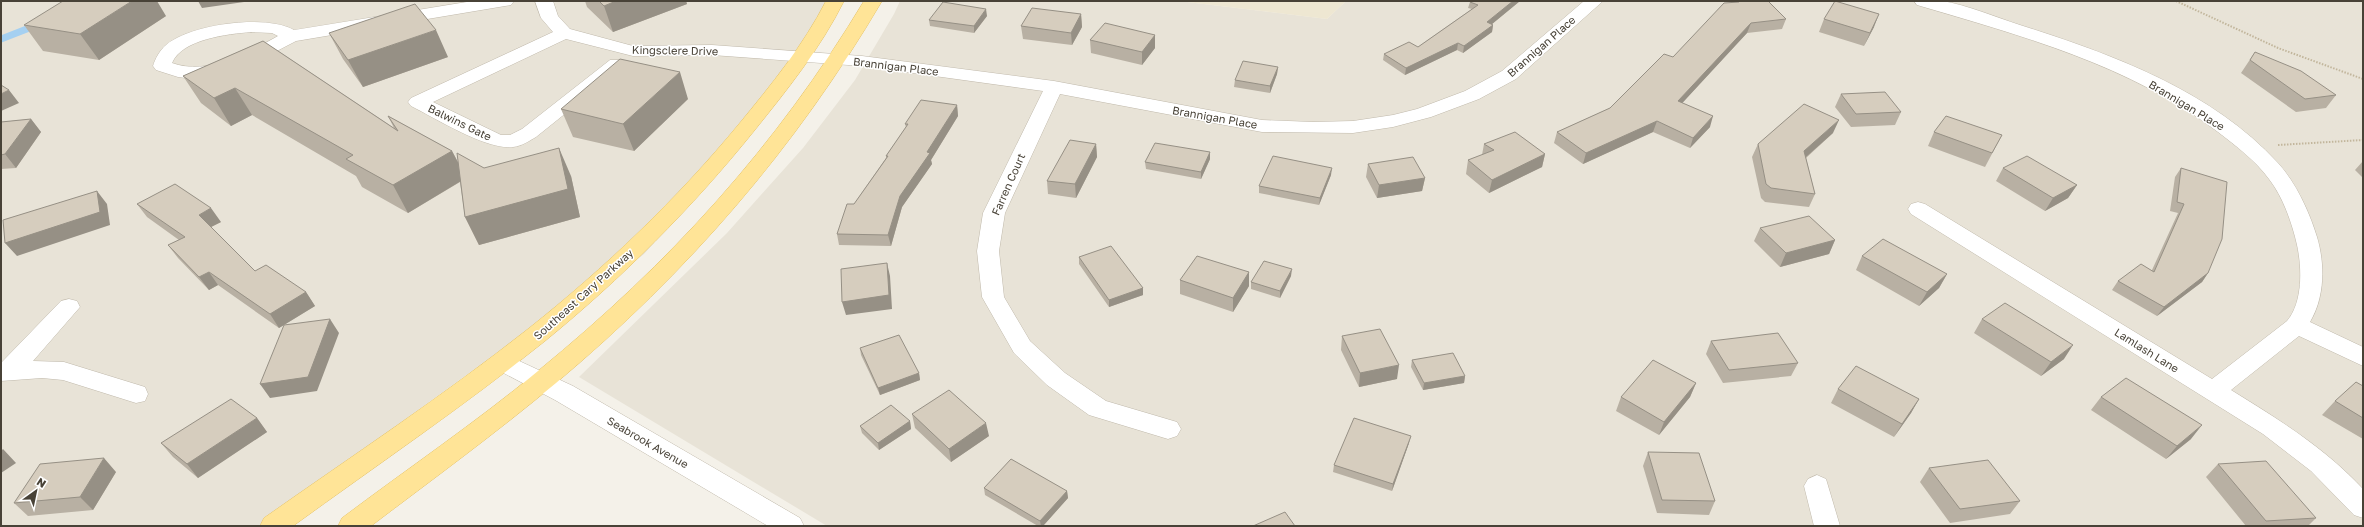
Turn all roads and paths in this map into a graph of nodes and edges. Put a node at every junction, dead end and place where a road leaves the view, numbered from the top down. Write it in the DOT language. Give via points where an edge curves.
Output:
graph roads {
  1 [pos="505,1"];
  2 [pos="544,1"];
  3 [pos="835,1"];
  4 [pos="874,1"];
  5 [pos="1594,1"];
  6 [pos="1923,1"];
  7 [pos="2176,1"];
  8 [pos="564,33"];
  9 [pos="291,36"];
  10 [pos="633,51"];
  11 [pos="803,56"];
  12 [pos="838,59"];
  13 [pos="2363,79"];
  14 [pos="1054,87"];
  15 [pos="2363,140"];
  16 [pos="2247,146"];
  17 [pos="1918,209"];
  18 [pos="69,307"];
  19 [pos="2297,325"];
  20 [pos="2363,357"];
  21 [pos="502,362"];
  22 [pos="5,372"];
  23 [pos="541,381"];
  24 [pos="2213,391"];
  25 [pos="136,394"];
  26 [pos="1168,430"];
  27 [pos="1817,486"];
  28 [pos="2363,507"];
  29 [pos="273,526"];
  30 [pos="351,526"];
  31 [pos="791,526"];
  32 [pos="1827,526"];
  1 -- 9 [label="street"];
  2 -- 8 [label="street" via="550,18"];
  3 -- 11 [label="main road, Southeast Cary Parkway"];
  4 -- 12 [label="main road"];
  5 -- 14 [label="street, Brannigan Place" via="1515,70 1491,85 1455,102 1393,121 1333,128 1262,126"];
  6 -- 16 [label="street, Brannigan Place" via="2056,43 2124,70 2195,107"];
  7 -- 13 [label="path" via="2278,48"];
  8 -- 10 [label="street, Kingsclere Drive"];
  8 -- 10 [label="street, Balwins Gate" via="418,102 498,141 514,141 529,133"];
  9 -- 9 [label="street" via="275,28 264,27 213,34 188,40 172,49 162,66 174,72 208,72 263,52"];
  10 -- 11 [label="street, Kingsclere Drive" via="712,50"];
  11 -- 12 [label="street, Brannigan Place"];
  11 -- 21 [label="main road, Southeast Cary Parkway" via="735,142 679,205 609,273 534,338"];
  12 -- 14 [label="street, Brannigan Place"];
  12 -- 23 [label="main road" via="804,108 709,225 657,278 574,355"];
  14 -- 26 [label="street, Farren Court" via="994,213 988,251 993,297 1022,347 1056,379 1098,408"];
  15 -- 16 [label="path"];
  16 -- 19 [label="street, Brannigan Place" via="2279,178 2291,198 2306,235 2310,252 2311,278 2307,300"];
  17 -- 24 [label="street, Lamlash Lane"];
  18 -- 22 [label="street"];
  19 -- 20 [label="street"];
  19 -- 24 [label="street"];
  21 -- 23 [label="street, Seabrook Avenue"];
  21 -- 29 [label="main road, Southeast Cary Parkway"];
  22 -- 25 [label="street" via="42,369 64,371"];
  23 -- 30 [label="main road"];
  23 -- 31 [label="street, Seabrook Avenue"];
  24 -- 28 [label="street, Lamlash Lane" via="2322,465"];
  27 -- 32 [label="street"];
}
